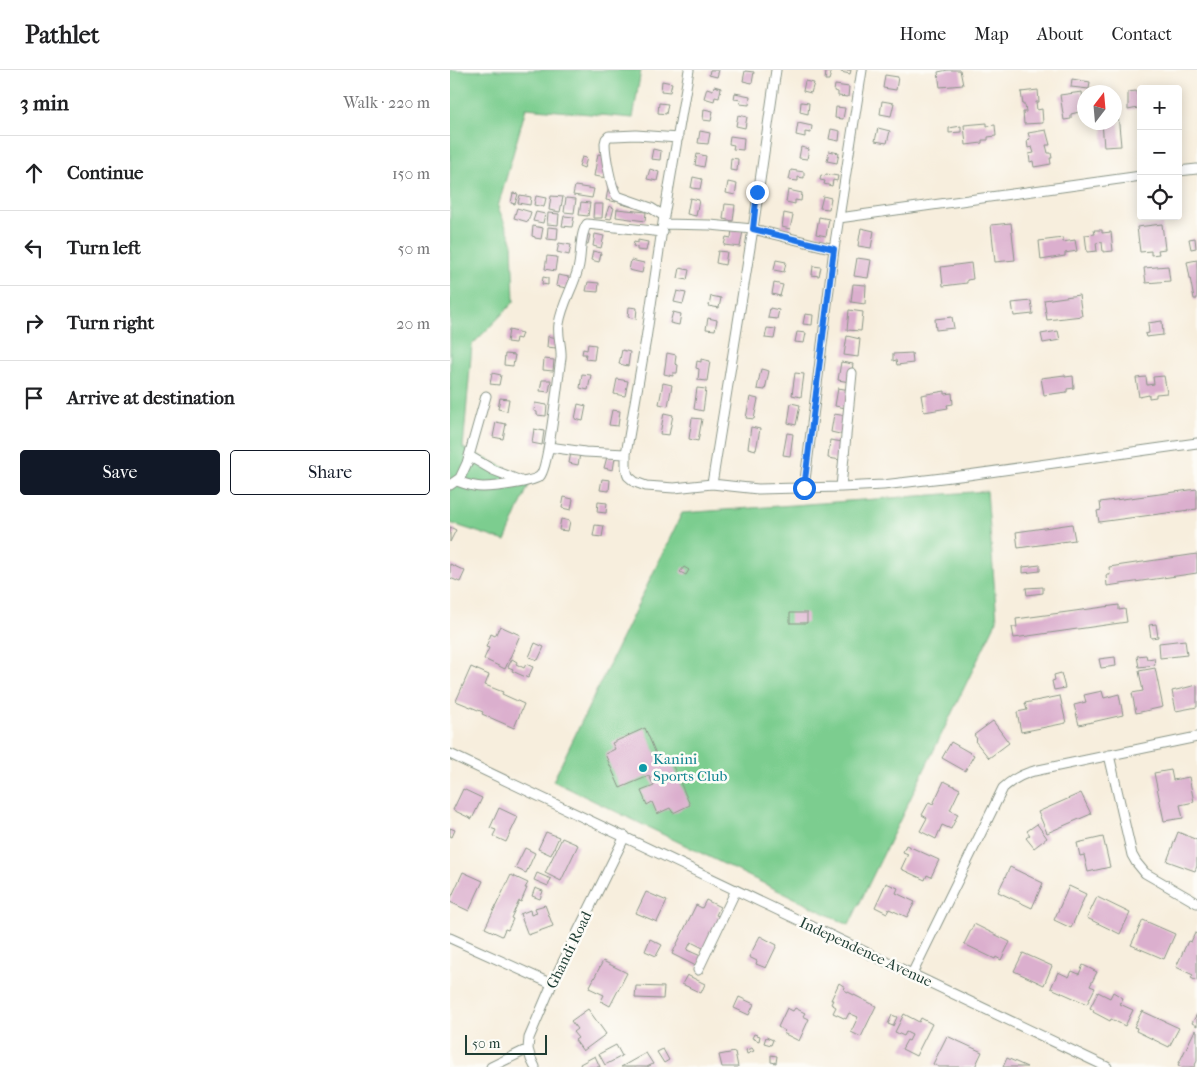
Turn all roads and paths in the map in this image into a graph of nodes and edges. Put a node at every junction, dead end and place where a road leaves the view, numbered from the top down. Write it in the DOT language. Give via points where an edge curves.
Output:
graph roads {
  1 [pos="689,70"];
  2 [pos="776,70"];
  3 [pos="862,70"];
  4 [pos="678,138"];
  5 [pos="1197,169"];
  6 [pos="1182,171"];
  7 [pos="1137,177"];
  8 [pos="839,218"];
  9 [pos="663,224"];
  10 [pos="753,229"];
  11 [pos="834,249"];
  12 [pos="852,373"];
  13 [pos="486,396"];
  14 [pos="1197,443"];
  15 [pos="548,447"];
  16 [pos="626,454"];
  17 [pos="469,456"];
  18 [pos="524,482"];
  19 [pos="454,483"];
  20 [pos="712,484"];
  21 [pos="804,488"];
  22 [pos="841,488"];
  23 [pos="1197,737"];
  24 [pos="450,754"];
  25 [pos="1109,754"];
  26 [pos="625,836"];
  27 [pos="736,890"];
  28 [pos="1197,903"];
  29 [pos="450,938"];
  30 [pos="698,970"];
  31 [pos="912,974"];
  32 [pos="552,984"];
  33 [pos="528,1049"];
  34 [pos="491,1067"];
  35 [pos="535,1067"];
  36 [pos="1107,1067"];
  1 -- 4 [label="street"];
  2 -- 10 [label="street"];
  3 -- 8 [label="street"];
  4 -- 9 [label="street"];
  4 -- 9 [label="street" via="609,136 605,143 615,194 651,208"];
  5 -- 6 [label="street"];
  7 -- 8 [label="street"];
  8 -- 11 [label="street"];
  9 -- 10 [label="street"];
  9 -- 15 [label="street" via="586,224 578,268 559,324 561,352"];
  9 -- 16 [label="street"];
  10 -- 11 [label="street"];
  10 -- 20 [label="street"];
  11 -- 21 [label="street"];
  12 -- 22 [label="street"];
  13 -- 17 [label="street"];
  14 -- 22 [label="street" via="883,486"];
  15 -- 16 [label="street"];
  15 -- 18 [label="street" via="540,476"];
  16 -- 20 [label="street" via="628,476 646,486 674,488"];
  17 -- 18 [label="street"];
  17 -- 19 [label="street" via="462,475"];
  18 -- 19 [label="street" via="483,487"];
  20 -- 21 [label="street"];
  21 -- 22 [label="street"];
  23 -- 25 [label="street"];
  24 -- 26 [label="street, Independence Avenue"];
  25 -- 28 [label="street" via="1136,862 1145,873"];
  25 -- 31 [label="street" via="1026,773 1003,788"];
  26 -- 27 [label="street, Independence Avenue"];
  26 -- 32 [label="street, Ghandi Road"];
  27 -- 30 [label="street"];
  27 -- 31 [label="street, Independence Avenue"];
  29 -- 32 [label="street"];
  31 -- 36 [label="street, Independence Avenue"];
  32 -- 33 [label="street, Ghandi Road" via="529,1038"];
  33 -- 34 [label="street"];
  33 -- 35 [label="street"];
}
